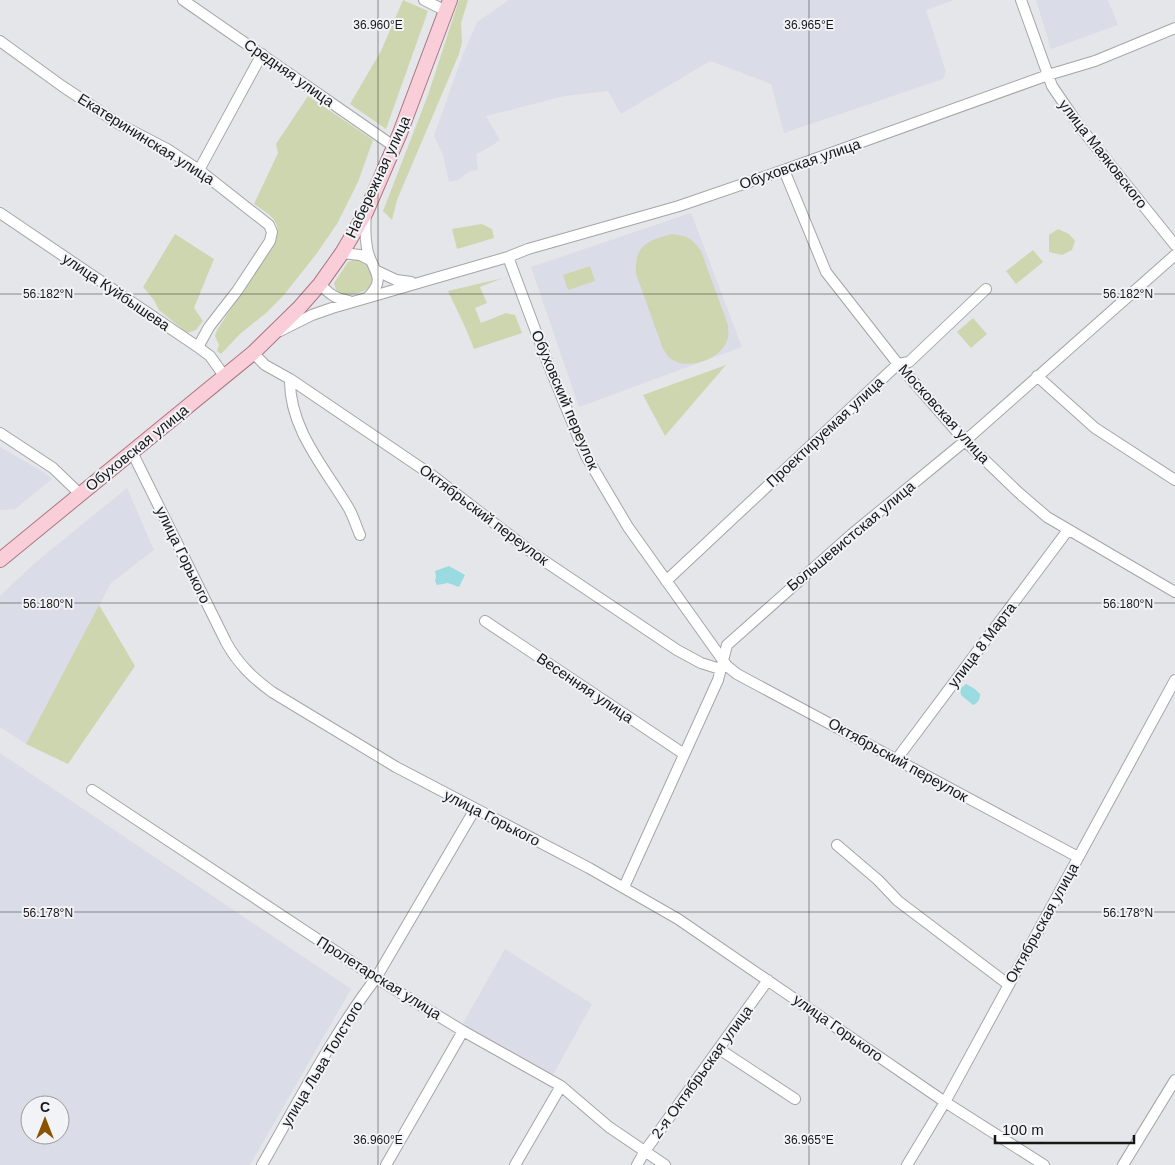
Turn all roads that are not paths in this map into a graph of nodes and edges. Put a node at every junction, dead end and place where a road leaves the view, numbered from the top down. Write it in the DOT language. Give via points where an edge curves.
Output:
graph roads {
  1 [pos="183,0"];
  2 [pos="424,0"];
  3 [pos="1021,0"];
  4 [pos="448,6"];
  5 [pos="1175,28"];
  6 [pos="0,41"];
  7 [pos="262,54"];
  8 [pos="1048,75"];
  9 [pos="395,147"];
  10 [pos="199,170"];
  11 [pos="784,170"];
  12 [pos="366,212"];
  13 [pos="0,213"];
  14 [pos="1175,245"];
  15 [pos="342,253"];
  16 [pos="1175,255"];
  17 [pos="508,257"];
  18 [pos="370,260"];
  19 [pos="377,271"];
  20 [pos="420,282"];
  21 [pos="320,284"];
  22 [pos="986,289"];
  23 [pos="368,297"];
  24 [pos="353,302"];
  25 [pos="272,335"];
  26 [pos="198,347"];
  27 [pos="253,353"];
  28 [pos="898,364"];
  29 [pos="1037,376"];
  30 [pos="225,377"];
  31 [pos="290,379"];
  32 [pos="0,433"];
  33 [pos="965,441"];
  34 [pos="132,452"];
  35 [pos="1175,480"];
  36 [pos="80,494"];
  37 [pos="1068,530"];
  38 [pos="360,535"];
  39 [pos="0,560"];
  40 [pos="666,580"];
  41 [pos="1175,592"];
  42 [pos="485,622"];
  43 [pos="721,664"];
  44 [pos="1175,680"];
  45 [pos="684,754"];
  46 [pos="896,760"];
  47 [pos="92,790"];
  48 [pos="475,809"];
  49 [pos="837,845"];
  50 [pos="1078,857"];
  51 [pos="624,887"];
  52 [pos="376,978"];
  53 [pos="768,980"];
  54 [pos="1008,985"];
  55 [pos="462,1031"];
  56 [pos="719,1049"];
  57 [pos="1175,1080"];
  58 [pos="561,1086"];
  59 [pos="795,1098"];
  60 [pos="945,1102"];
  61 [pos="645,1151"];
  62 [pos="262,1165"];
  63 [pos="386,1165"];
  64 [pos="514,1165"];
  65 [pos="637,1165"];
  66 [pos="665,1165"];
  67 [pos="907,1165"];
  68 [pos="1044,1165"];
  69 [pos="1123,1165"];
  1 -- 7 [label="street, Средняя улица"];
  2 -- 4 [label="street"];
  3 -- 8 [label="street, улица Маяковского"];
  4 -- 9 [label="main road, Набережная улица"];
  5 -- 8 [label="street, Обуховская улица" via="1095,61"];
  6 -- 10 [label="street, Екатерининская улица" via="119,124"];
  7 -- 9 [label="street, Средняя улица"];
  7 -- 10 [label="street"];
  8 -- 11 [label="street, Обуховская улица"];
  8 -- 14 [label="street, улица Маяковского" via="1080,127"];
  9 -- 12 [label="main road, Набережная улица"];
  10 -- 26 [label="street, Екатерининская улица" via="269,225 272,237"];
  11 -- 17 [label="street, Обуховская улица" via="679,206 528,248"];
  11 -- 28 [label="street, Московская улица" via="826,272"];
  12 -- 15 [label="main road, Набережная улица"];
  12 -- 18 [label="street" via="366,244"];
  13 -- 26 [label="street, улица Куйбышева"];
  15 -- 18 [label="street"];
  15 -- 21 [label="main road, Набережная улица"];
  16 -- 29 [label="street, Большевистская улица"];
  17 -- 20 [label="street, Обуховская улица"];
  17 -- 40 [label="street, Обуховский переулок" via="586,456 628,528"];
  18 -- 19 [label="street"];
  19 -- 20 [label="street" via="396,280"];
  19 -- 23 [label="street" via="377,287"];
  20 -- 23 [label="street, Обуховская улица"];
  21 -- 24 [label="street" via="336,299"];
  21 -- 25 [label="main road, Набережная улица"];
  22 -- 28 [label="street, Проектируемая улица" via="908,362"];
  23 -- 24 [label="street"];
  24 -- 25 [label="street" via="312,315"];
  25 -- 27 [label="main road, Обуховская улица"];
  26 -- 30 [label="street, улица Куйбышева" via="210,356"];
  27 -- 30 [label="main road, Обуховская улица"];
  27 -- 31 [label="street, Октябрьский переулок" via="265,365"];
  28 -- 33 [label="street, Московская улица"];
  28 -- 40 [label="street, Проектируемая улица"];
  29 -- 33 [label="street, Большевистская улица"];
  29 -- 35 [label="street" via="1095,428"];
  30 -- 34 [label="main road, Обуховская улица"];
  31 -- 38 [label="street" via="290,394 298,423 350,509"];
  31 -- 43 [label="street, Октябрьский переулок" via="433,476 534,554 677,650 701,663"];
  32 -- 36 [label="street" via="53,468"];
  33 -- 37 [label="street, Московская улица" via="1018,492"];
  33 -- 43 [label="street, Большевистская улица" via="852,534 727,645"];
  34 -- 36 [label="main road, Обуховская улица"];
  34 -- 48 [label="street, улица Горького" via="204,599 235,658 245,669 272,692 356,744"];
  36 -- 39 [label="main road, Обуховская улица"];
  37 -- 41 [label="street, Московская улица"];
  37 -- 46 [label="street, улица 8 Марта"];
  40 -- 43 [label="street, Обуховский переулок"];
  42 -- 45 [label="street, Весенняя улица"];
  43 -- 45 [label="street, Большевистская улица" via="718,680"];
  43 -- 46 [label="street, Октябрьский переулок"];
  44 -- 50 [label="street, Октябрьская улица"];
  45 -- 51 [label="street, Большевистская улица"];
  46 -- 50 [label="street, Октябрьский переулок"];
  47 -- 52 [label="street, Пролетарская улица"];
  48 -- 51 [label="street, улица Горького"];
  48 -- 52 [label="street, улица Льва Толстого"];
  49 -- 54 [label="street" via="898,901"];
  50 -- 54 [label="street, Октябрьская улица"];
  51 -- 53 [label="street, улица Горького"];
  52 -- 55 [label="street, Пролетарская улица"];
  52 -- 62 [label="street, улица Льва Толстого" via="330,1046"];
  53 -- 56 [label="street, 2-я Октябрьская улица"];
  53 -- 60 [label="street, улица Горького"];
  54 -- 60 [label="street, Октябрьская улица"];
  55 -- 58 [label="street, Пролетарская улица"];
  55 -- 63 [label="street"];
  56 -- 59 [label="street"];
  56 -- 61 [label="street, 2-я Октябрьская улица"];
  57 -- 69 [label="street"];
  58 -- 61 [label="street, Пролетарская улица"];
  58 -- 64 [label="street"];
  60 -- 67 [label="street, Октябрьская улица"];
  60 -- 68 [label="street, улица Горького"];
  61 -- 65 [label="street, 2-я Октябрьская улица"];
  61 -- 66 [label="street, Пролетарская улица"];
}
